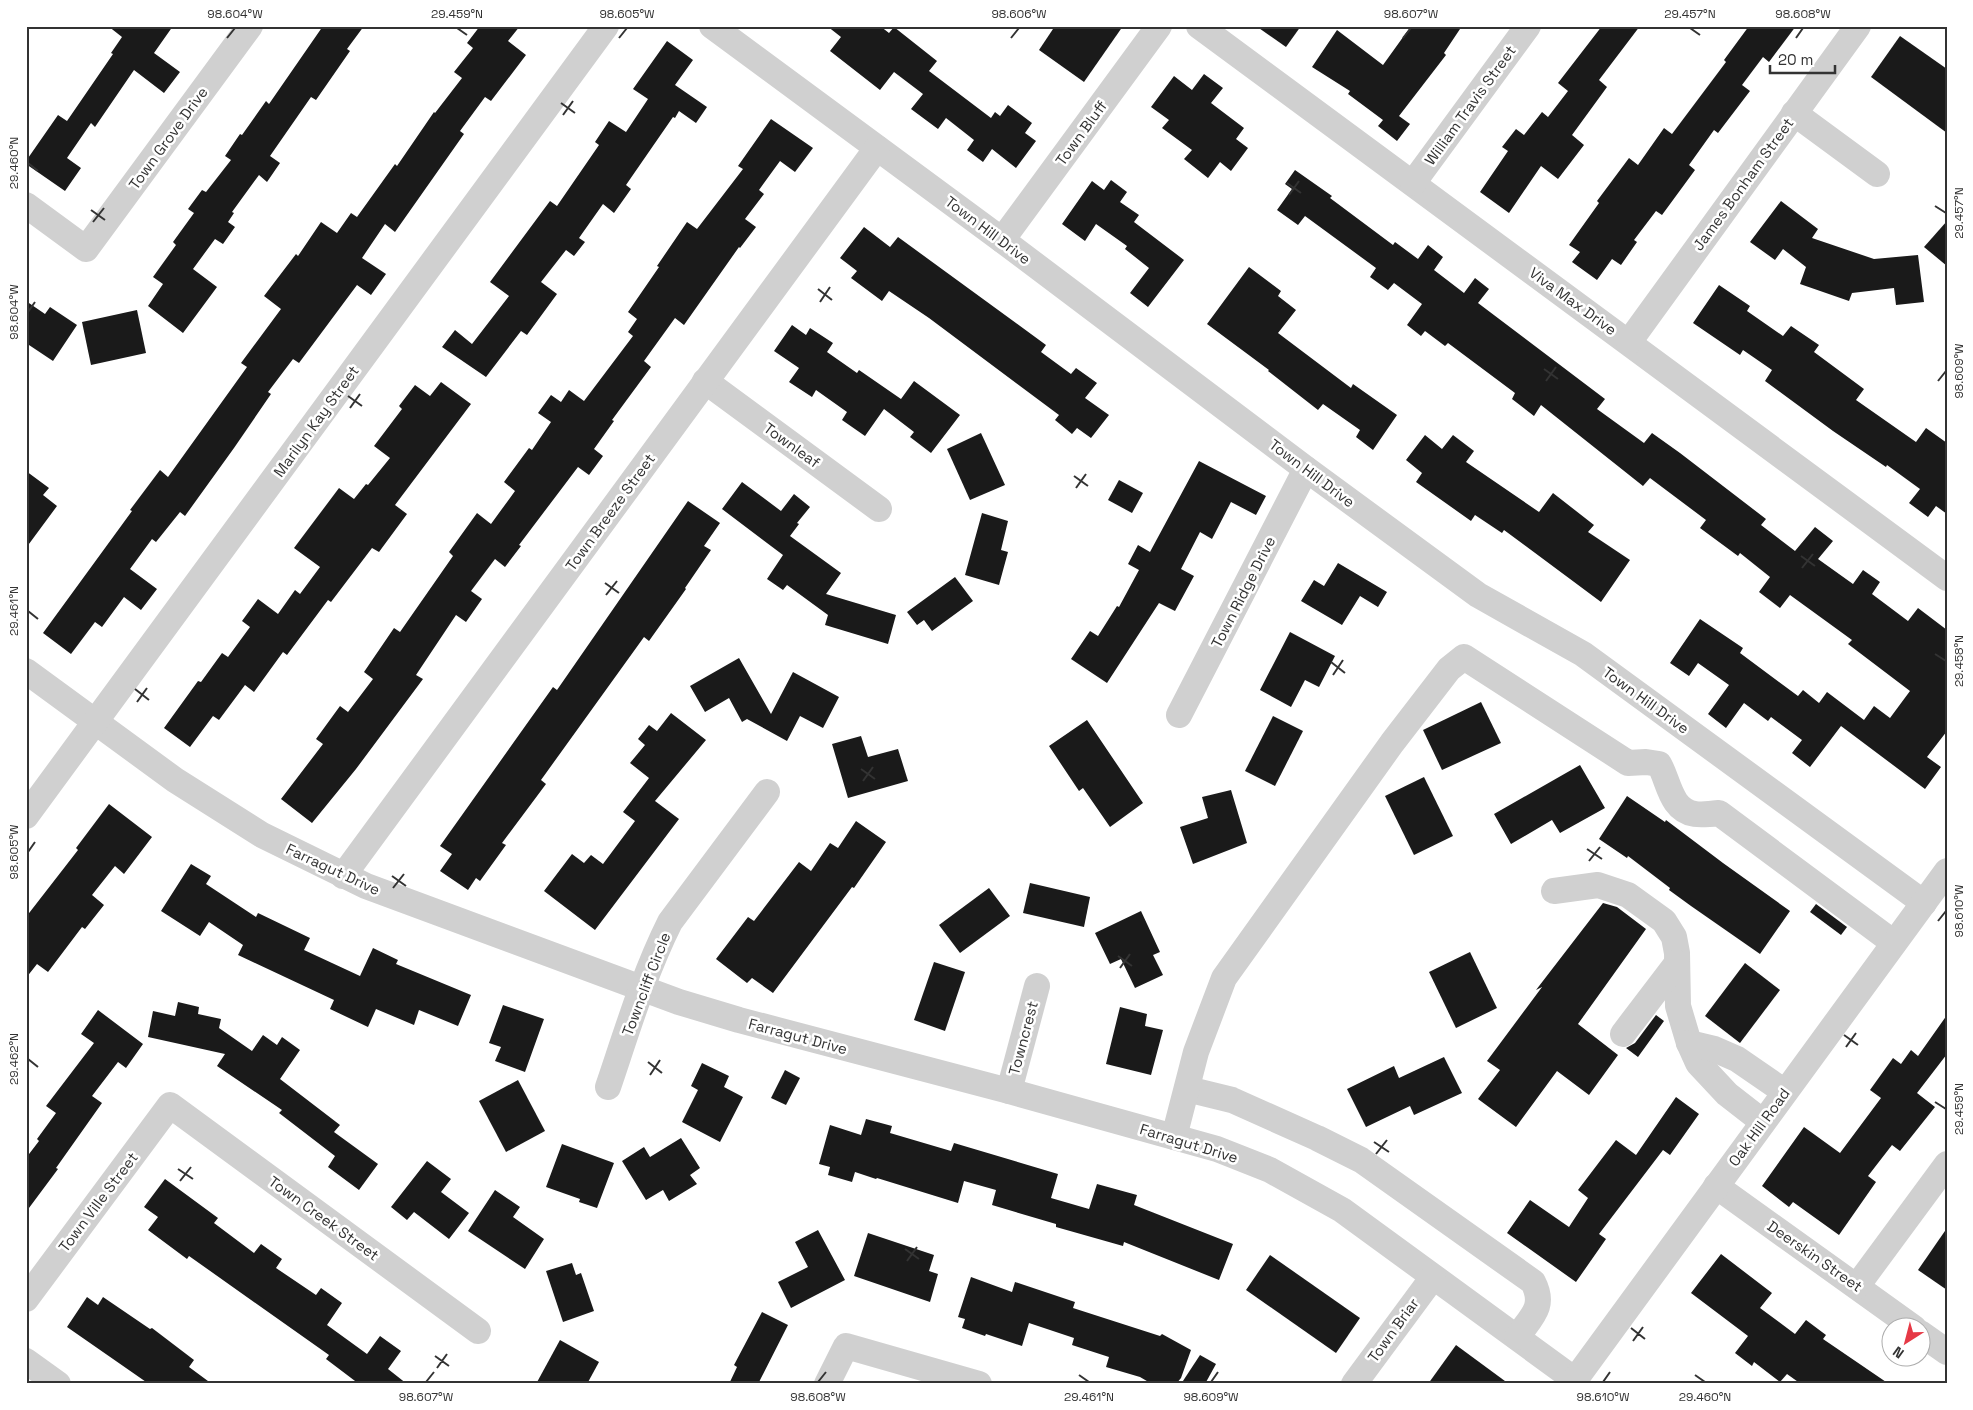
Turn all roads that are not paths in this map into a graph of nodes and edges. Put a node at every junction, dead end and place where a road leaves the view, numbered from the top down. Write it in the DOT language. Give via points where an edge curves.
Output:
graph roads {
  1 [pos="250,26"];
  2 [pos="606,26"];
  3 [pos="712,26"];
  4 [pos="1159,26"];
  5 [pos="1199,26"];
  6 [pos="1528,26"];
  7 [pos="1858,26"];
  8 [pos="1794,113"];
  9 [pos="877,148"];
  10 [pos="1877,174"];
  11 [pos="1413,183"];
  12 [pos="26,205"];
  13 [pos="1002,240"];
  14 [pos="1629,342"];
  15 [pos="705,381"];
  16 [pos="1306,469"];
  17 [pos="879,509"];
  18 [pos="1947,578"];
  19 [pos="26,671"];
  20 [pos="1179,715"];
  21 [pos="96,722"];
  22 [pos="767,792"];
  23 [pos="26,816"];
  24 [pos="1947,872"];
  25 [pos="343,876"];
  26 [pos="1554,891"];
  27 [pos="1924,903"];
  28 [pos="1894,943"];
  29 [pos="1677,964"];
  30 [pos="1036,986"];
  31 [pos="642,987"];
  32 [pos="1623,1034"];
  33 [pos="1689,1043"];
  34 [pos="608,1087"];
  35 [pos="1187,1089"];
  36 [pos="1008,1091"];
  37 [pos="1785,1092"];
  38 [pos="170,1105"];
  39 [pos="1763,1122"];
  40 [pos="1174,1137"];
  41 [pos="1947,1164"];
  42 [pos="1716,1186"];
  43 [pos="1433,1276"];
  44 [pos="1857,1286"];
  45 [pos="26,1299"];
  46 [pos="1900,1318"];
  47 [pos="478,1331"];
  48 [pos="1517,1337"];
  49 [pos="1930,1340"];
  50 [pos="1947,1352"];
  51 [pos="26,1361"];
  52 [pos="1573,1382"];
  53 [pos="58,1384"];
  54 [pos="827,1384"];
  55 [pos="979,1384"];
  56 [pos="1354,1384"];
  1 -- 12 [label="street, Town Grove Drive" via="86,249"];
  2 -- 21 [label="street, Marilyn Kay Street"];
  3 -- 9 [label="street, Town Hill Drive"];
  4 -- 13 [label="street, Town Bluff"];
  5 -- 11 [label="street, Viva Max Drive"];
  6 -- 11 [label="street, William Travis Street"];
  7 -- 8 [label="street, James Bonham Street"];
  8 -- 10 [label="street"];
  8 -- 14 [label="street, James Bonham Street"];
  9 -- 13 [label="street, Town Hill Drive"];
  9 -- 15 [label="street, Town Breeze Street"];
  11 -- 14 [label="street, Viva Max Drive"];
  13 -- 16 [label="street, Town Hill Drive"];
  14 -- 18 [label="street, Viva Max Drive"];
  15 -- 17 [label="street, Townleaf"];
  15 -- 25 [label="street, Town Breeze Street"];
  16 -- 20 [label="street, Town Ridge Drive"];
  16 -- 27 [label="street, Town Hill Drive" via="1478,595 1583,654"];
  19 -- 21 [label="street, Farragut Drive"];
  21 -- 23 [label="street, Marilyn Kay Street"];
  21 -- 25 [label="street, Farragut Drive" via="175,780 262,835"];
  22 -- 31 [label="street, Towncliff Circle" via="670,922"];
  24 -- 27 [label="street, Oak Hill Road"];
  25 -- 31 [label="street, Farragut Drive"];
  26 -- 29 [label="street" via="1598,885 1628,895 1664,921 1674,937"];
  27 -- 28 [label="street, Oak Hill Road"];
  28 -- 35 [label="street" via="1719,813 1694,814 1679,807 1660,764 1628,763 1464,657 1448,668 1224,978 1196,1052"];
  28 -- 37 [label="street, Oak Hill Road"];
  29 -- 32 [label="street"];
  29 -- 33 [label="street" via="1678,1006"];
  30 -- 36 [label="street, Towncrest"];
  31 -- 34 [label="street, Towncliff Circle"];
  31 -- 36 [label="street, Farragut Drive" via="739,1020"];
  33 -- 37 [label="street" via="1737,1059"];
  33 -- 39 [label="street" via="1698,1063 1721,1088"];
  35 -- 40 [label="street"];
  35 -- 48 [label="street" via="1232,1100 1361,1160 1533,1282 1540,1294 1536,1311"];
  36 -- 40 [label="street, Farragut Drive"];
  37 -- 39 [label="street, Oak Hill Road"];
  38 -- 45 [label="street, Town Ville Street"];
  38 -- 47 [label="street, Town Creek Street"];
  39 -- 42 [label="street, Oak Hill Road"];
  40 -- 43 [label="street, Farragut Drive" via="1217,1149 1270,1170 1342,1210"];
  41 -- 44 [label="street"];
  42 -- 44 [label="street, Deerskin Street"];
  42 -- 52 [label="street, Oak Hill Road"];
  43 -- 48 [label="street, Farragut Drive"];
  43 -- 56 [label="street, Town Briar"];
  44 -- 46 [label="street, Deerskin Street"];
  48 -- 52 [label="street, Farragut Drive"];
  49 -- 50 [label="street"];
  51 -- 53 [label="street"];
  54 -- 55 [label="street" via="846,1346"];
}
